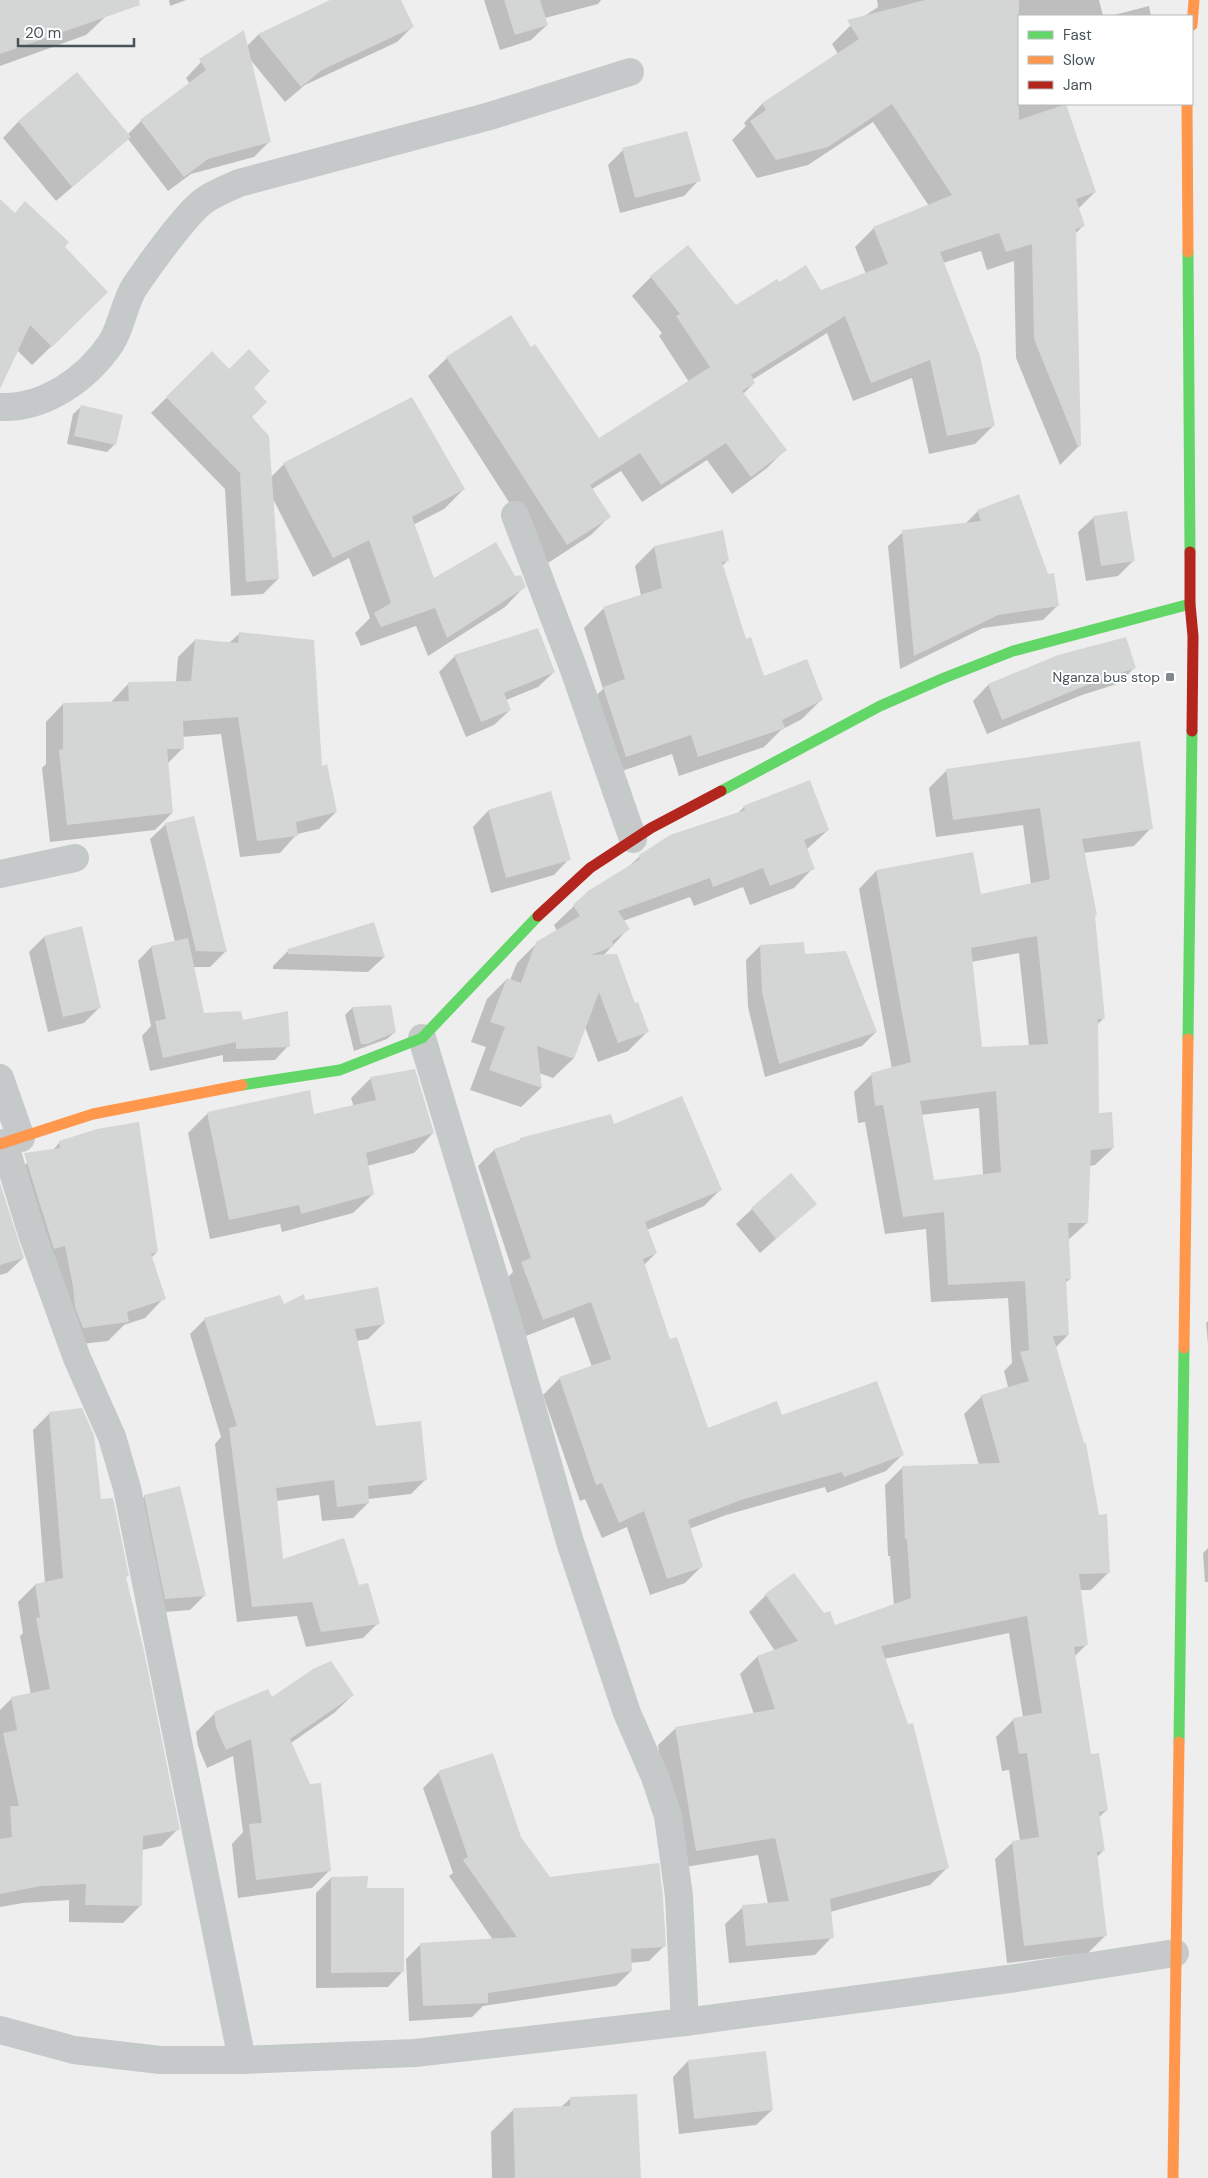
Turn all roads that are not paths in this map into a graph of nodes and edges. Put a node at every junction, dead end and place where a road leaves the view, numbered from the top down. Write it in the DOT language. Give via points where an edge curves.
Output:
graph roads {
  1 [pos="1194,0"];
  2 [pos="1193,15"];
  3 [pos="630,72"];
  4 [pos="1187,105"];
  5 [pos="0,407"];
  6 [pos="515,515"];
  7 [pos="1190,604"];
  8 [pos="1200,636"];
  9 [pos="633,839"];
  10 [pos="75,858"];
  11 [pos="0,874"];
  12 [pos="422,1038"];
  13 [pos="0,1078"];
  14 [pos="8,1142"];
  15 [pos="1175,1953"];
  16 [pos="685,2022"];
  17 [pos="0,2030"];
  18 [pos="242,2060"];
  19 [pos="1173,2178"];
  1 -- 2 [label="main road"];
  3 -- 5 [label="street" via="490,116 239,183 204,200 134,288 111,342 87,371 52,396 16,408"];
  4 -- 7 [label="main road"];
  6 -- 9 [label="street"];
  7 -- 8 [label="main road"];
  7 -- 9 [label="main road" via="1013,651 944,678 880,706"];
  8 -- 15 [label="main road"];
  9 -- 12 [label="main road" via="590,868 523,929"];
  10 -- 11 [label="street"];
  12 -- 14 [label="main road" via="340,1070 253,1083 94,1114"];
  12 -- 16 [label="street" via="503,1304 570,1542 627,1713 668,1816 679,1896"];
  13 -- 14 [label="street"];
  14 -- 18 [label="street" via="32,1234 77,1358 112,1436 128,1488"];
  15 -- 16 [label="street"];
  15 -- 19 [label="main road"];
  16 -- 18 [label="street" via="415,2054"];
  17 -- 18 [label="street" via="74,2050 160,2060"];
}
